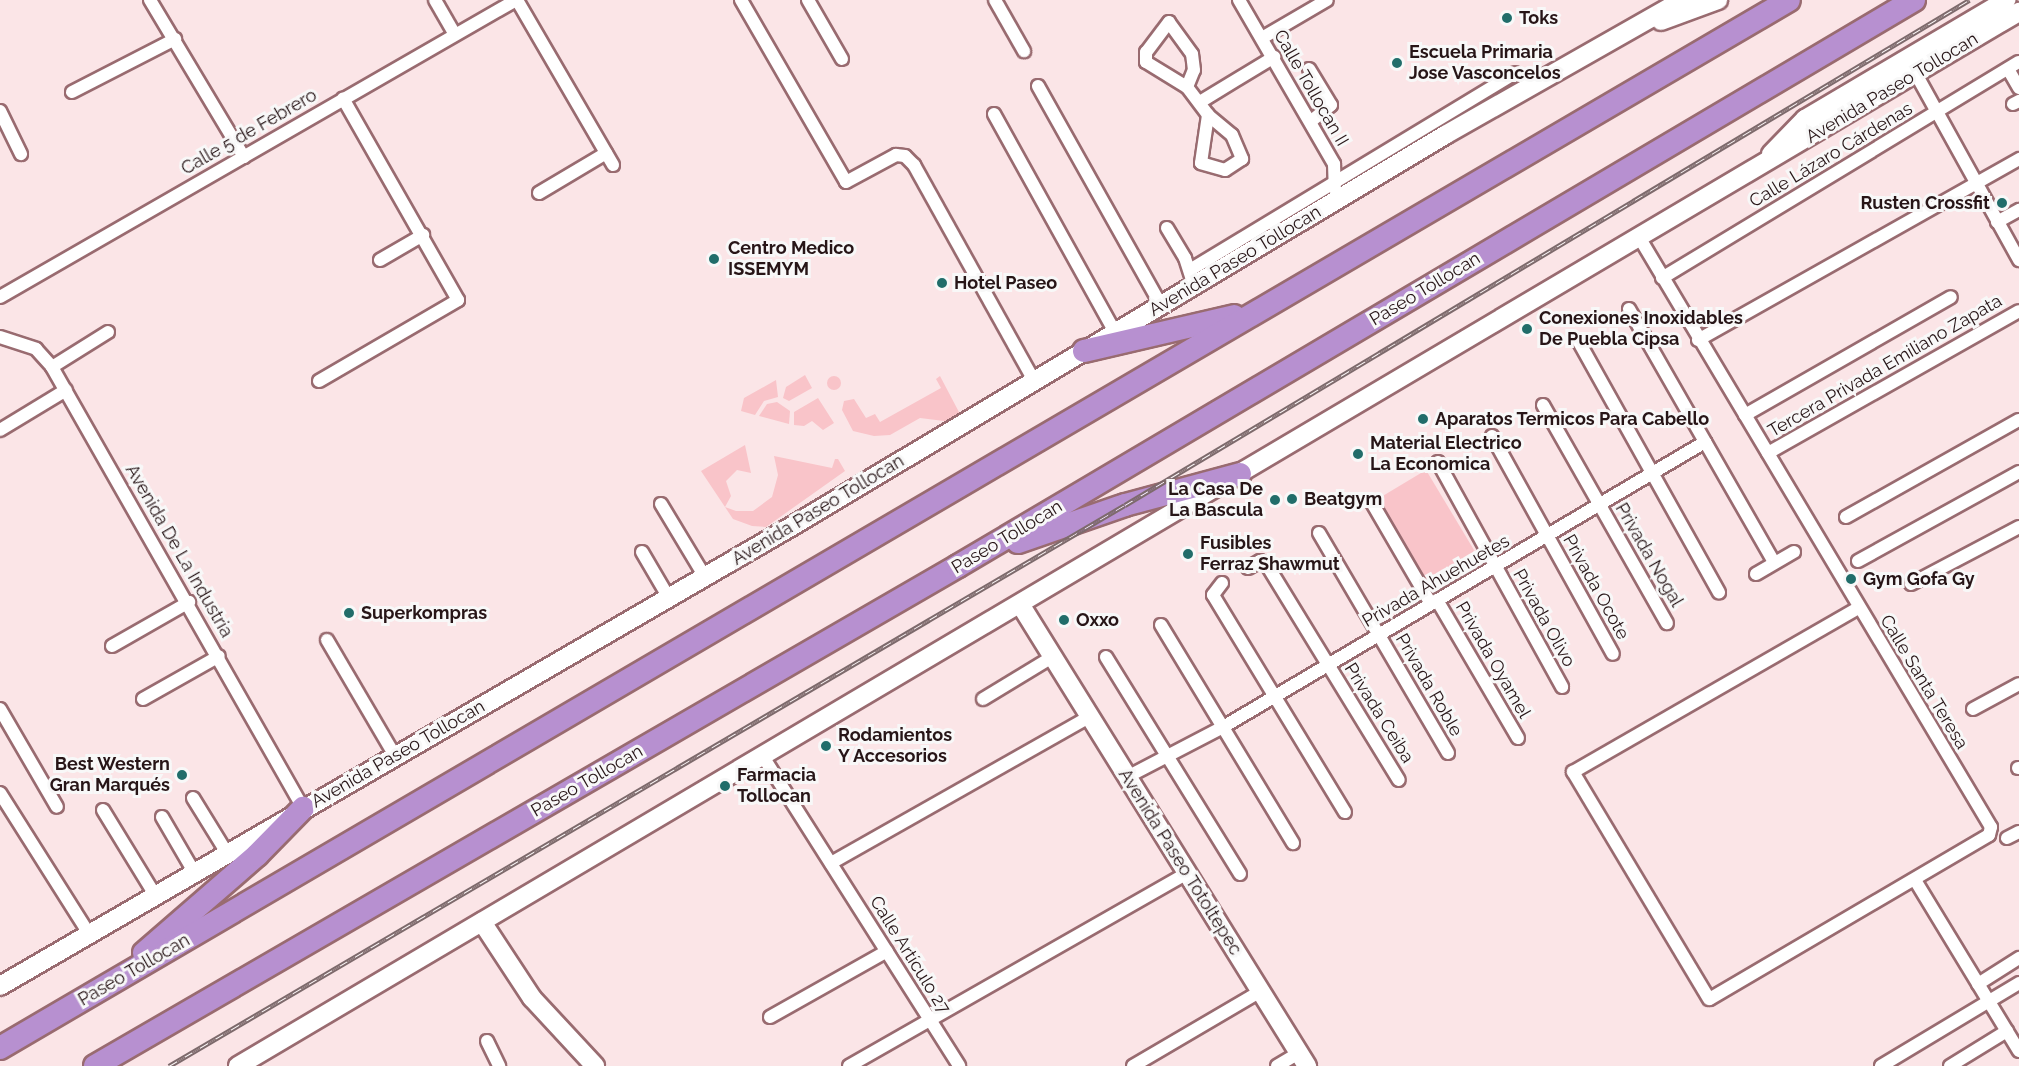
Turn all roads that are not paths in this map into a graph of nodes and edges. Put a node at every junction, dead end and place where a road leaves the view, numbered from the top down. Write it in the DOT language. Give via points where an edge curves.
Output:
graph roads {
  1 [pos="150,0"];
  2 [pos="435,0"];
  3 [pos="517,0"];
  4 [pos="741,0"];
  5 [pos="808,0"];
  6 [pos="995,0"];
  7 [pos="1239,0"];
  8 [pos="1327,0"];
  9 [pos="1683,0"];
  10 [pos="1718,0"];
  11 [pos="1789,0"];
  12 [pos="1914,0"];
  13 [pos="2006,0"];
  14 [pos="2019,12"];
  15 [pos="1633,28"];
  16 [pos="455,34"];
  17 [pos="1262,38"];
  18 [pos="175,39"];
  19 [pos="1024,51"];
  20 [pos="1274,57"];
  21 [pos="842,59"];
  22 [pos="2014,66"];
  23 [pos="1309,69"];
  24 [pos="1515,73"];
  25 [pos="1916,74"];
  26 [pos="1038,86"];
  27 [pos="1188,87"];
  28 [pos="2019,88"];
  29 [pos="72,92"];
  30 [pos="343,98"];
  31 [pos="1200,102"];
  32 [pos="0,111"];
  33 [pos="1937,112"];
  34 [pos="994,114"];
  35 [pos="1208,116"];
  36 [pos="1311,121"];
  37 [pos="606,153"];
  38 [pos="21,154"];
  39 [pos="244,157"];
  40 [pos="2019,159"];
  41 [pos="1765,163"];
  42 [pos="1334,164"];
  43 [pos="613,165"];
  44 [pos="1358,178"];
  45 [pos="1975,184"];
  46 [pos="1336,192"];
  47 [pos="539,193"];
  48 [pos="2019,210"];
  49 [pos="1997,222"];
  50 [pos="1167,228"];
  51 [pos="423,235"];
  52 [pos="1639,237"];
  53 [pos="380,260"];
  54 [pos="2019,260"];
  55 [pos="1191,278"];
  56 [pos="1662,278"];
  57 [pos="0,297"];
  58 [pos="1951,297"];
  59 [pos="1161,305"];
  60 [pos="1264,308"];
  61 [pos="1629,309"];
  62 [pos="2019,310"];
  63 [pos="108,332"];
  64 [pos="1115,332"];
  65 [pos="0,337"];
  66 [pos="1698,340"];
  67 [pos="1579,342"];
  68 [pos="1084,351"];
  69 [pos="52,367"];
  70 [pos="319,381"];
  71 [pos="1034,381"];
  72 [pos="66,390"];
  73 [pos="1543,405"];
  74 [pos="1745,415"];
  75 [pos="2019,420"];
  76 [pos="0,430"];
  77 [pos="1492,436"];
  78 [pos="1706,442"];
  79 [pos="1768,453"];
  80 [pos="1438,462"];
  81 [pos="2019,472"];
  82 [pos="1653,473"];
  83 [pos="1240,474"];
  84 [pos="1371,501"];
  85 [pos="661,504"];
  86 [pos="1600,505"];
  87 [pos="1846,517"];
  88 [pos="2019,527"];
  89 [pos="1318,533"];
  90 [pos="1548,536"];
  91 [pos="642,552"];
  92 [pos="1794,552"];
  93 [pos="1858,561"];
  94 [pos="1774,562"];
  95 [pos="958,566"];
  96 [pos="1495,567"];
  97 [pos="1248,568"];
  98 [pos="1756,574"];
  99 [pos="705,577"];
  100 [pos="1222,583"];
  101 [pos="1911,584"];
  102 [pos="1719,593"];
  103 [pos="669,597"];
  104 [pos="189,602"];
  105 [pos="1434,602"];
  106 [pos="1020,604"];
  107 [pos="1858,608"];
  108 [pos="1667,623"];
  109 [pos="1161,625"];
  110 [pos="1379,634"];
  111 [pos="327,640"];
  112 [pos="112,646"];
  113 [pos="1613,654"];
  114 [pos="219,656"];
  115 [pos="1052,657"];
  116 [pos="1106,657"];
  117 [pos="1328,665"];
  118 [pos="2019,684"];
  119 [pos="1562,687"];
  120 [pos="1275,696"];
  121 [pos="143,699"];
  122 [pos="983,699"];
  123 [pos="0,709"];
  124 [pos="1973,709"];
  125 [pos="1089,717"];
  126 [pos="1223,727"];
  127 [pos="1518,738"];
  128 [pos="1448,753"];
  129 [pos="762,755"];
  130 [pos="395,756"];
  131 [pos="1168,757"];
  132 [pos="1399,780"];
  133 [pos="1129,781"];
  134 [pos="0,793"];
  135 [pos="193,798"];
  136 [pos="57,807"];
  137 [pos="303,808"];
  138 [pos="103,810"];
  139 [pos="1345,813"];
  140 [pos="162,817"];
  141 [pos="2019,832"];
  142 [pos="2007,838"];
  143 [pos="1293,843"];
  144 [pos="227,853"];
  145 [pos="831,863"];
  146 [pos="194,872"];
  147 [pos="1186,874"];
  148 [pos="1240,874"];
  149 [pos="1915,880"];
  150 [pos="154,895"];
  151 [pos="482,922"];
  152 [pos="88,934"];
  153 [pos="886,951"];
  154 [pos="2019,958"];
  155 [pos="2019,982"];
  156 [pos="1978,984"];
  157 [pos="0,986"];
  158 [pos="105,987"];
  159 [pos="1261,991"];
  160 [pos="1989,1001"];
  161 [pos="770,1017"];
  162 [pos="930,1021"];
  163 [pos="2007,1031"];
  164 [pos="487,1041"];
  165 [pos="2018,1047"];
  166 [pos="0,1048"];
  167 [pos="1303,1059"];
  168 [pos="247,1064"];
  169 [pos="96,1066"];
  170 [pos="499,1066"];
  171 [pos="595,1066"];
  172 [pos="849,1066"];
  173 [pos="959,1066"];
  174 [pos="1133,1066"];
  175 [pos="1277,1066"];
  176 [pos="1881,1066"];
  177 [pos="1950,1066"];
  1 -- 18 [label="street"];
  2 -- 16 [label="street"];
  3 -- 16 [label="street, Calle 5 de Febrero"];
  3 -- 37 [label="street, Calle 5 de Febrero"];
  4 -- 71 [label="street" via="846,182 896,155 905,156 914,165"];
  5 -- 21 [label="street"];
  6 -- 19 [label="street"];
  7 -- 17 [label="street, Calle Tollocan II"];
  8 -- 17 [label="street"];
  9 -- 15 [label="main road, Avenida Paseo Tollocan"];
  10 -- 15 [label="main road, Avenida Paseo Tollocan"];
  11 -- 60 [label="highway, Paseo Tollocan"];
  12 -- 95 [label="highway, Paseo Tollocan"];
  13 -- 41 [label="main road, Avenida Paseo Tollocan" via="1805,119"];
  14 -- 25 [label="main road, Avenida Paseo Tollocan"];
  15 -- 44 [label="main road, Avenida Paseo Tollocan"];
  16 -- 30 [label="street, Calle 5 de Febrero"];
  17 -- 20 [label="street, Calle Tollocan II"];
  18 -- 29 [label="street"];
  18 -- 39 [label="street"];
  20 -- 31 [label="street"];
  20 -- 36 [label="street, Calle Tollocan II"];
  22 -- 28 [label="street"];
  22 -- 33 [label="street, Calle Lázaro Cárdenas"];
  23 -- 36 [label="street" via="1332,105"];
  24 -- 44 [label="street"];
  25 -- 33 [label="street"];
  25 -- 41 [label="main road, Avenida Paseo Tollocan"];
  26 -- 59 [label="street"];
  27 -- 27 [label="street" via="1194,70 1192,54 1169,22 1145,59 1151,68"];
  27 -- 31 [label="street"];
  30 -- 39 [label="street, Calle 5 de Febrero"];
  30 -- 51 [label="street"];
  31 -- 35 [label="street"];
  32 -- 38 [label="street"];
  33 -- 45 [label="street"];
  33 -- 56 [label="street, Calle Lázaro Cárdenas"];
  34 -- 64 [label="street"];
  35 -- 35 [label="street" via="1200,161 1204,166 1225,170 1240,162 1242,151 1227,130"];
  36 -- 42 [label="street, Calle Tollocan II"];
  37 -- 43 [label="street, Calle 5 de Febrero"];
  37 -- 47 [label="street"];
  39 -- 57 [label="street, Calle 5 de Febrero"];
  40 -- 45 [label="street"];
  41 -- 52 [label="main road, Avenida Paseo Tollocan"];
  42 -- 44 [label="street, Calle Tollocan II"];
  42 -- 46 [label="street, Calle Tollocan II"];
  44 -- 46 [label="main road, Avenida Paseo Tollocan"];
  45 -- 49 [label="street"];
  45 -- 66 [label="street"];
  46 -- 55 [label="main road, Avenida Paseo Tollocan"];
  48 -- 49 [label="street"];
  49 -- 54 [label="street"];
  50 -- 55 [label="street"];
  51 -- 53 [label="street"];
  51 -- 70 [label="street" via="458,300"];
  52 -- 56 [label="street, Calle Santa Teresa"];
  52 -- 83 [label="main road, Avenida Paseo Tollocan"];
  55 -- 59 [label="main road, Avenida Paseo Tollocan"];
  56 -- 66 [label="street, Calle Santa Teresa"];
  58 -- 74 [label="street"];
  59 -- 64 [label="main road, Avenida Paseo Tollocan"];
  60 -- 68 [label="highway"];
  60 -- 158 [label="highway, Paseo Tollocan"];
  61 -- 78 [label="street"];
  62 -- 79 [label="street, Tercera Privada Emiliano Zapata"];
  63 -- 69 [label="street"];
  64 -- 68 [label="main road, Avenida Paseo Tollocan"];
  65 -- 69 [label="street, Avenida De La Industria" via="36,350"];
  66 -- 74 [label="street, Calle Santa Teresa"];
  67 -- 82 [label="street"];
  68 -- 71 [label="main road, Avenida Paseo Tollocan"];
  69 -- 72 [label="street, Avenida De La Industria"];
  71 -- 99 [label="main road, Avenida Paseo Tollocan"];
  72 -- 76 [label="street"];
  72 -- 104 [label="street, Avenida De La Industria"];
  73 -- 86 [label="street, Privada Nogal"];
  74 -- 79 [label="street, Calle Santa Teresa"];
  75 -- 87 [label="street"];
  77 -- 90 [label="street, Privada Ocote"];
  78 -- 82 [label="street, Privada Ahuehuetes"];
  78 -- 94 [label="street"];
  79 -- 107 [label="street, Calle Santa Teresa"];
  80 -- 96 [label="street, Privada Olivo"];
  81 -- 93 [label="street"];
  82 -- 86 [label="street, Privada Ahuehuetes"];
  82 -- 102 [label="street"];
  83 -- 95 [label="highway" via="1125,505"];
  83 -- 106 [label="main road, Avenida Paseo Tollocan"];
  84 -- 105 [label="street, Privada Oyamel"];
  85 -- 99 [label="street"];
  86 -- 90 [label="street, Privada Ahuehuetes"];
  86 -- 108 [label="street, Privada Nogal"];
  88 -- 101 [label="street"];
  89 -- 110 [label="street, Privada Roble"];
  90 -- 96 [label="street, Privada Ahuehuetes"];
  90 -- 113 [label="street, Privada Ocote"];
  91 -- 103 [label="street"];
  92 -- 94 [label="street"];
  94 -- 98 [label="street"];
  95 -- 169 [label="highway, Paseo Tollocan"];
  96 -- 105 [label="street, Privada Ahuehuetes"];
  96 -- 119 [label="street, Privada Olivo"];
  97 -- 117 [label="street, Privada Ceiba" via="1260,561 1267,565"];
  99 -- 103 [label="main road, Avenida Paseo Tollocan"];
  100 -- 120 [label="street" via="1213,595"];
  103 -- 130 [label="main road, Avenida Paseo Tollocan"];
  104 -- 112 [label="street"];
  104 -- 114 [label="street, Avenida De La Industria"];
  105 -- 110 [label="street, Privada Ahuehuetes"];
  105 -- 127 [label="street, Privada Oyamel"];
  106 -- 115 [label="main road, Avenida Paseo Totoltepec"];
  106 -- 129 [label="main road, Avenida Paseo Tollocan"];
  107 -- 149 [label="street, Calle Santa Teresa" via="1991,826 1989,835"];
  107 -- 149 [label="street, Calle Santa Teresa" via="1573,772 1709,999"];
  109 -- 126 [label="street"];
  110 -- 117 [label="street, Privada Ahuehuetes"];
  110 -- 128 [label="street, Privada Roble"];
  111 -- 130 [label="street"];
  114 -- 121 [label="street"];
  114 -- 137 [label="street, Avenida De La Industria"];
  115 -- 122 [label="street"];
  115 -- 125 [label="main road, Avenida Paseo Totoltepec"];
  116 -- 131 [label="street"];
  117 -- 120 [label="street, Privada Ahuehuetes"];
  117 -- 132 [label="street, Privada Ceiba"];
  118 -- 124 [label="street"];
  120 -- 126 [label="street, Privada Ahuehuetes"];
  120 -- 139 [label="street"];
  123 -- 136 [label="street"];
  125 -- 133 [label="main road, Avenida Paseo Totoltepec"];
  125 -- 145 [label="street"];
  126 -- 131 [label="street, Privada Ahuehuetes"];
  126 -- 143 [label="street"];
  129 -- 145 [label="street, Calle Artículo 27"];
  129 -- 151 [label="main road, Avenida Paseo Tollocan"];
  130 -- 137 [label="main road, Avenida Paseo Tollocan"];
  131 -- 133 [label="street, Privada Ahuehuetes"];
  131 -- 148 [label="street"];
  133 -- 147 [label="main road, Avenida Paseo Totoltepec"];
  134 -- 152 [label="street"];
  135 -- 144 [label="street"];
  137 -- 144 [label="main road, Avenida Paseo Tollocan"];
  137 -- 158 [label="highway" via="257,855"];
  138 -- 150 [label="street"];
  140 -- 146 [label="street"];
  141 -- 142 [label="street"];
  144 -- 146 [label="main road, Avenida Paseo Tollocan"];
  145 -- 153 [label="street, Calle Artículo 27"];
  146 -- 150 [label="main road, Avenida Paseo Tollocan"];
  147 -- 159 [label="main road, Avenida Paseo Totoltepec"];
  147 -- 162 [label="street"];
  149 -- 156 [label="street"];
  150 -- 152 [label="main road, Avenida Paseo Tollocan"];
  151 -- 168 [label="main road, Avenida Paseo Tollocan"];
  151 -- 171 [label="main road" via="532,998"];
  152 -- 157 [label="main road, Avenida Paseo Tollocan"];
  153 -- 161 [label="street"];
  153 -- 162 [label="street, Calle Artículo 27"];
  154 -- 156 [label="street"];
  155 -- 160 [label="street"];
  156 -- 160 [label="street"];
  158 -- 166 [label="highway, Paseo Tollocan"];
  159 -- 167 [label="main road, Avenida Paseo Totoltepec"];
  159 -- 174 [label="street"];
  160 -- 163 [label="street"];
  160 -- 176 [label="street"];
  162 -- 172 [label="street"];
  162 -- 173 [label="street, Calle Artículo 27"];
  163 -- 165 [label="street"];
  163 -- 177 [label="street"];
  164 -- 170 [label="street"];
  167 -- 175 [label="street"];
}
